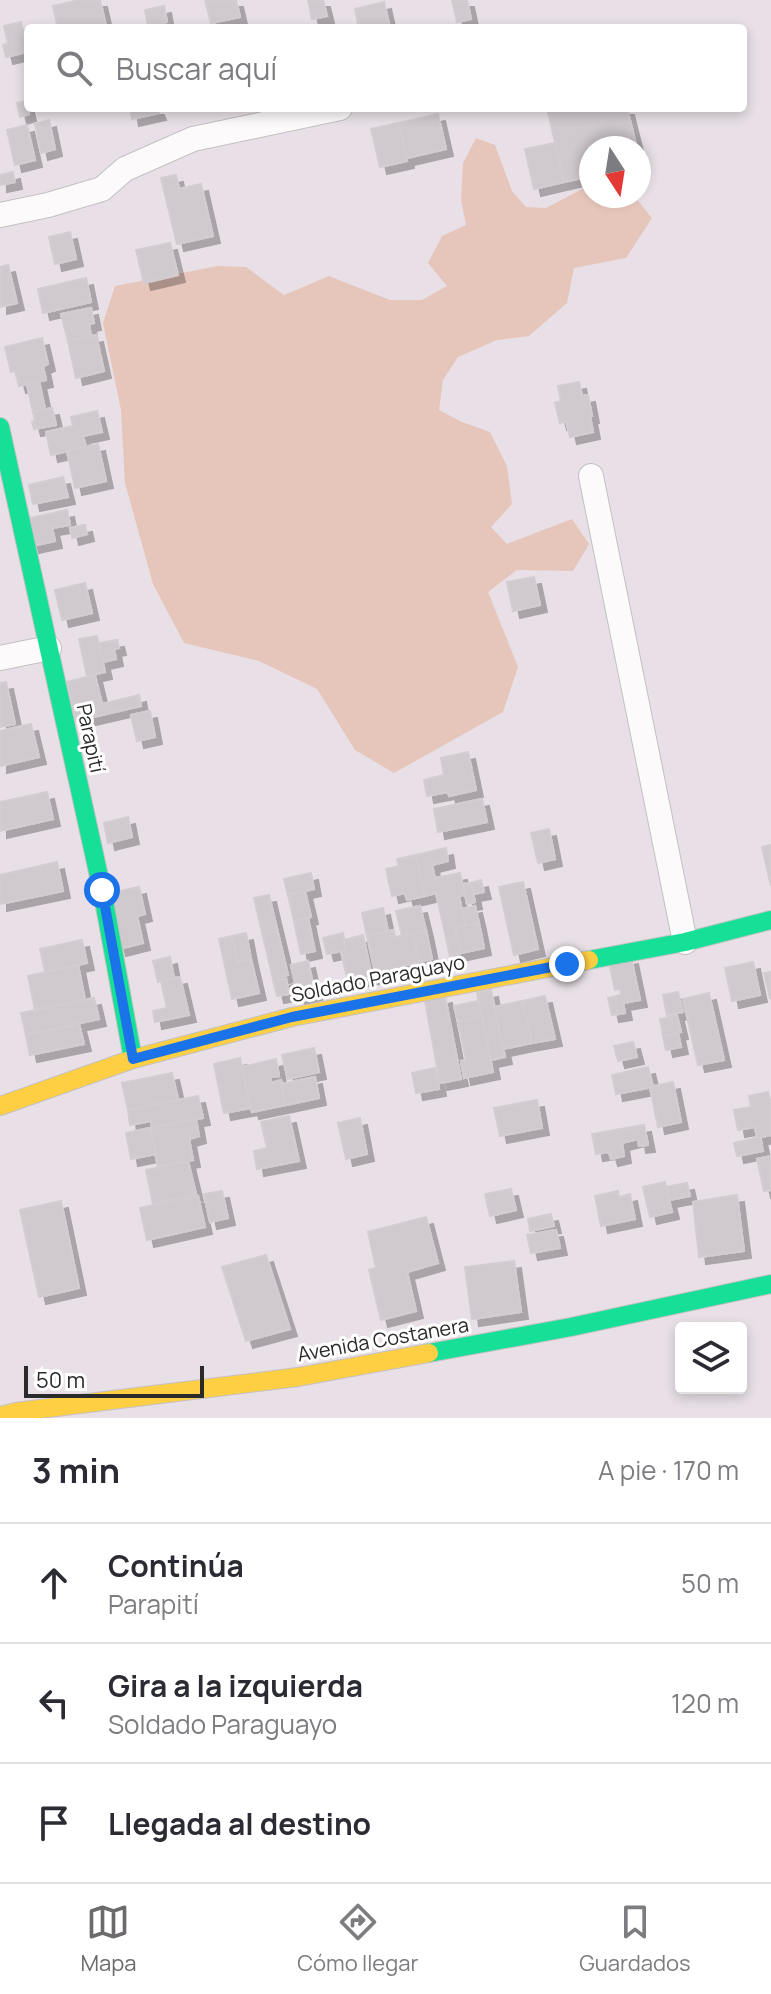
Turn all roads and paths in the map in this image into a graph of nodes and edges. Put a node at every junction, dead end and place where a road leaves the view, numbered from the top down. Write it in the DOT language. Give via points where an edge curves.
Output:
graph roads {
  1 [pos="321,112"];
  2 [pos="0,215"];
  3 [pos="0,427"];
  4 [pos="591,476"];
  5 [pos="49,648"];
  6 [pos="0,658"];
  7 [pos="771,920"];
  8 [pos="685,942"];
  9 [pos="133,1059"];
  10 [pos="0,1106"];
  11 [pos="771,1284"];
  12 [pos="0,1416"];
  1 -- 2 [label="street" via="193,139 125,169 102,189"];
  3 -- 5 [label="street, Parapití"];
  4 -- 8 [label="street"];
  5 -- 6 [label="street"];
  5 -- 9 [label="street, Parapití"];
  7 -- 8 [label="street, Soldado Paraguayo"];
  8 -- 9 [label="street, Soldado Paraguayo" via="292,1017"];
  9 -- 10 [label="street, Soldado Paraguayo"];
  11 -- 12 [label="street, Avenida Costanera" via="298,1377"];
}
